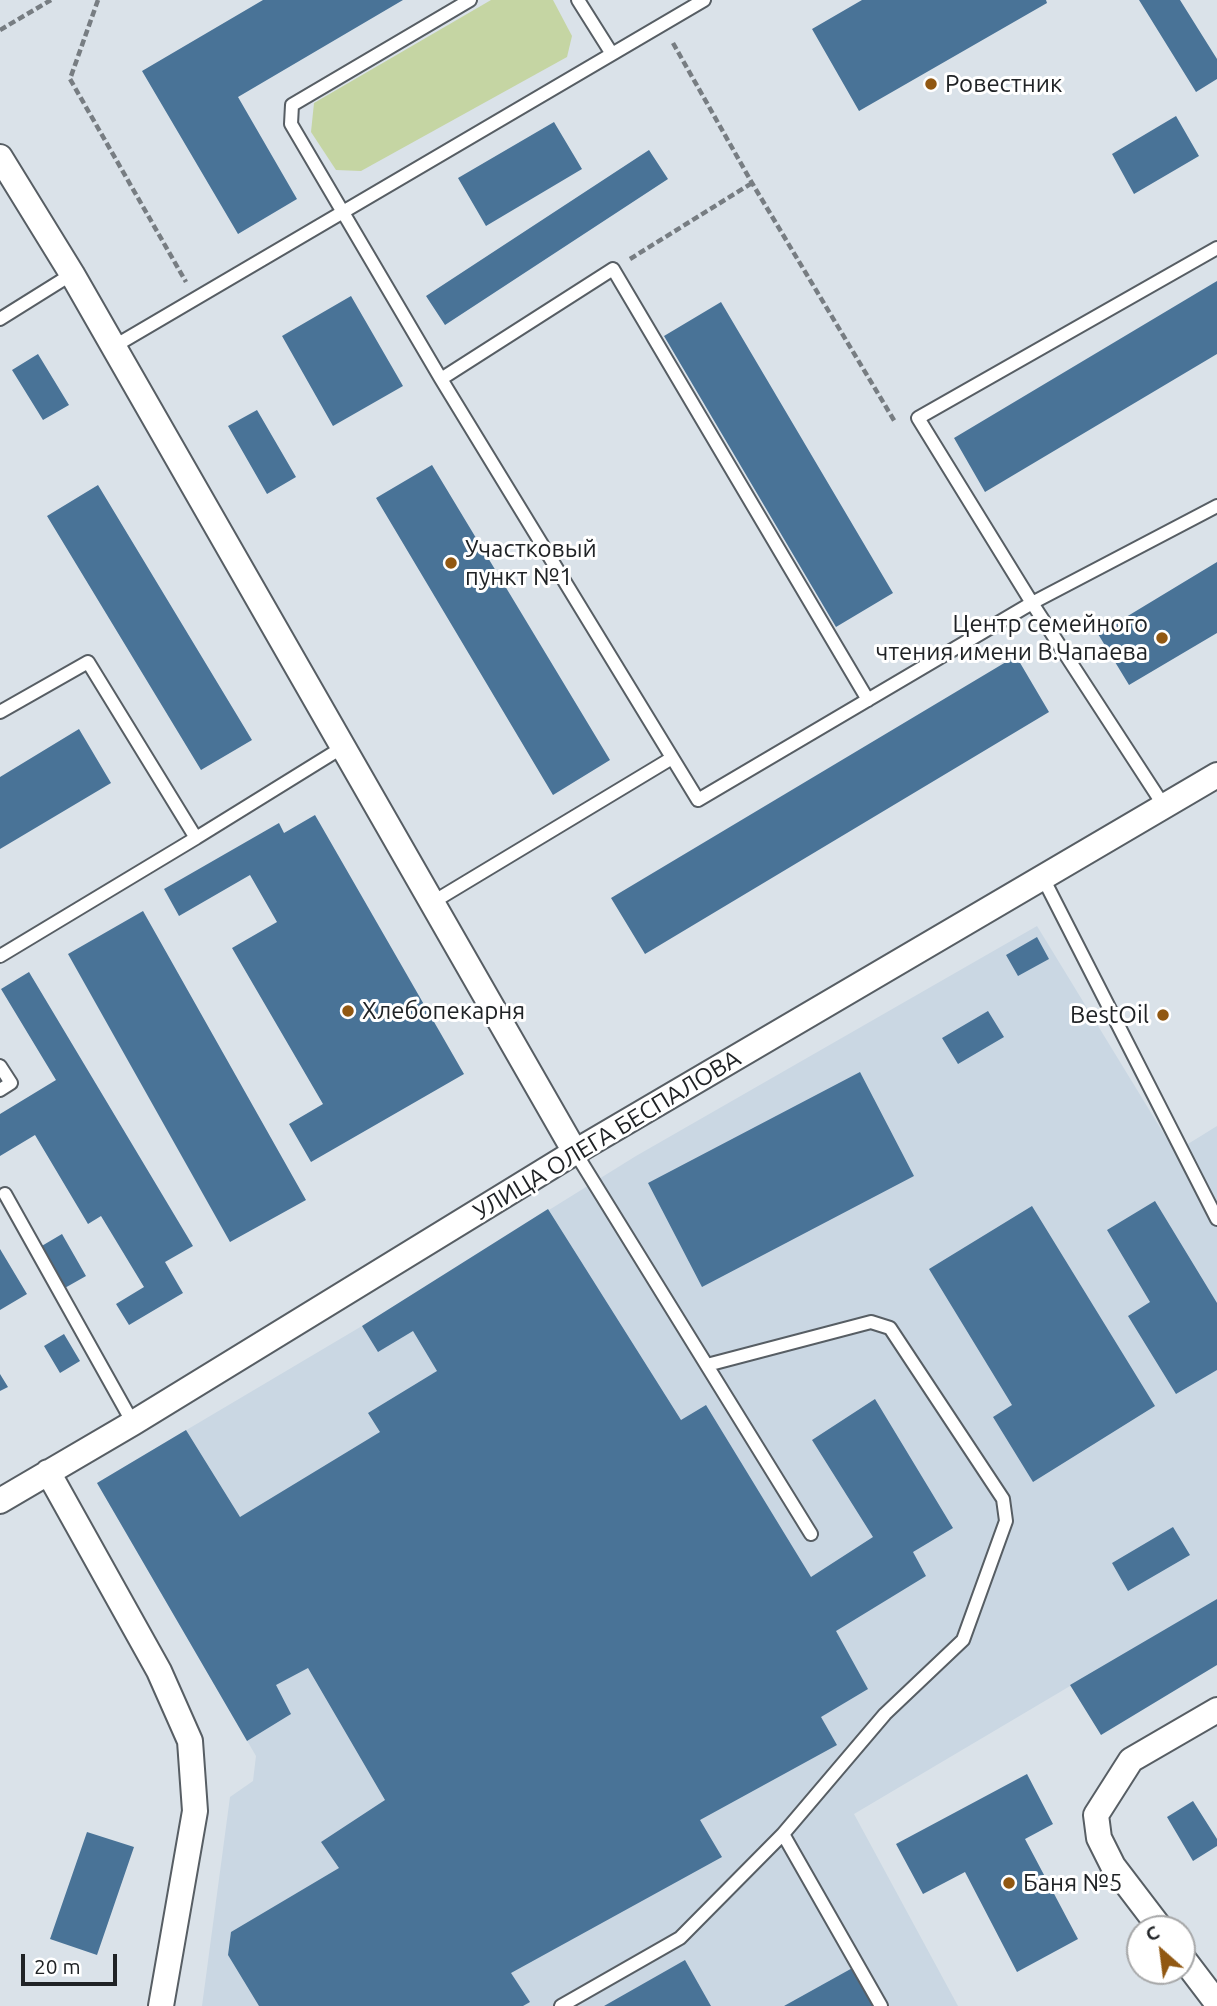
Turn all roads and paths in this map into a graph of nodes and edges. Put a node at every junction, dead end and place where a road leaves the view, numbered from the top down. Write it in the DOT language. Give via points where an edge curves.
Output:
graph roads {
  1 [pos="51,0"];
  2 [pos="97,0"];
  3 [pos="470,0"];
  4 [pos="578,0"];
  5 [pos="704,0"];
  6 [pos="663,24"];
  7 [pos="0,30"];
  8 [pos="612,54"];
  9 [pos="0,157"];
  10 [pos="751,183"];
  11 [pos="343,211"];
  12 [pos="1217,248"];
  13 [pos="613,270"];
  14 [pos="72,274"];
  15 [pos="195,298"];
  16 [pos="0,319"];
  17 [pos="113,347"];
  18 [pos="441,379"];
  19 [pos="918,418"];
  20 [pos="1217,506"];
  21 [pos="1032,603"];
  22 [pos="868,700"];
  23 [pos="0,712"];
  24 [pos="343,747"];
  25 [pos="672,758"];
  26 [pos="1214,783"];
  27 [pos="1164,806"];
  28 [pos="196,838"];
  29 [pos="1043,878"];
  30 [pos="433,902"];
  31 [pos="0,956"];
  32 [pos="0,1066"];
  33 [pos="0,1090"];
  34 [pos="575,1152"];
  35 [pos="5,1194"];
  36 [pos="1217,1219"];
  37 [pos="707,1366"];
  38 [pos="133,1423"];
  39 [pos="48,1472"];
  40 [pos="0,1501"];
  41 [pos="811,1534"];
  42 [pos="1217,1710"];
  43 [pos="783,1834"];
  44 [pos="1150,1915"];
  45 [pos="1196,1975"];
  46 [pos="1217,2003"];
  47 [pos="161,2006"];
  48 [pos="561,2006"];
  49 [pos="881,2006"];
  1 -- 7 [label="path"];
  2 -- 15 [label="path" via="70,79"];
  3 -- 11 [label="lane" via="292,105 291,124"];
  4 -- 8 [label="lane"];
  5 -- 6 [label="lane"];
  6 -- 8 [label="lane"];
  6 -- 10 [label="path"];
  8 -- 11 [label="lane"];
  9 -- 14 [label="street"];
  10 -- 13 [label="path"];
  10 -- 19 [label="path" via="899,429"];
  11 -- 15 [label="lane"];
  11 -- 18 [label="lane"];
  12 -- 19 [label="lane"];
  13 -- 18 [label="lane"];
  13 -- 22 [label="lane"];
  14 -- 16 [label="lane"];
  14 -- 17 [label="street"];
  15 -- 17 [label="lane"];
  17 -- 24 [label="street"];
  18 -- 25 [label="lane"];
  19 -- 21 [label="lane"];
  20 -- 21 [label="lane"];
  21 -- 22 [label="lane"];
  21 -- 27 [label="lane"];
  22 -- 25 [label="lane" via="698,800"];
  23 -- 28 [label="lane" via="88,662"];
  24 -- 28 [label="lane"];
  24 -- 30 [label="street"];
  25 -- 30 [label="lane"];
  26 -- 27 [label="street, УЛИЦА ОЛЕГА БЕСПАЛОВА"];
  27 -- 29 [label="street, УЛИЦА ОЛЕГА БЕСПАЛОВА"];
  28 -- 31 [label="lane"];
  29 -- 34 [label="street, УЛИЦА ОЛЕГА БЕСПАЛОВА"];
  29 -- 36 [label="lane"];
  30 -- 34 [label="street"];
  32 -- 33 [label="lane" via="11,1083"];
  34 -- 37 [label="lane"];
  34 -- 38 [label="street, УЛИЦА ОЛЕГА БЕСПАЛОВА"];
  35 -- 38 [label="lane"];
  37 -- 41 [label="lane"];
  37 -- 43 [label="lane" via="870,1322 890,1328 1003,1499 1006,1521 963,1640 886,1714"];
  38 -- 39 [label="street, УЛИЦА ОЛЕГА БЕСПАЛОВА"];
  39 -- 40 [label="street, УЛИЦА ОЛЕГА БЕСПАЛОВА"];
  39 -- 47 [label="street" via="159,1671 190,1741 195,1811"];
  42 -- 44 [label="street" via="1131,1760 1096,1815 1099,1838 1113,1866"];
  43 -- 48 [label="lane" via="680,1938"];
  43 -- 49 [label="lane"];
  45 -- 46 [label="street"];
}
